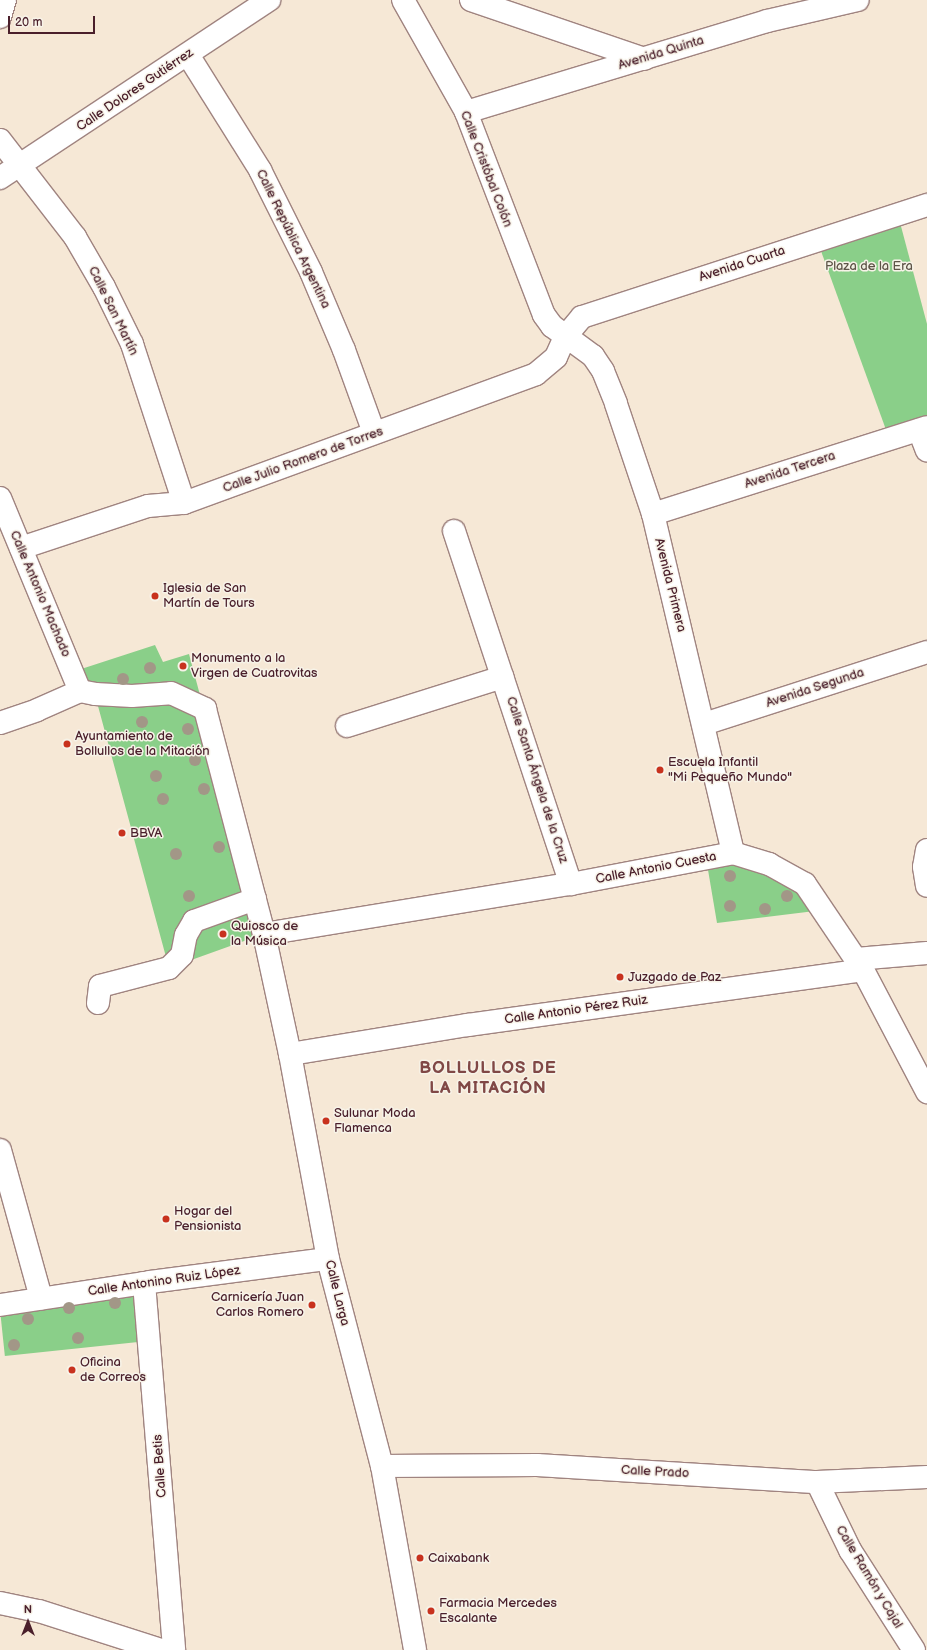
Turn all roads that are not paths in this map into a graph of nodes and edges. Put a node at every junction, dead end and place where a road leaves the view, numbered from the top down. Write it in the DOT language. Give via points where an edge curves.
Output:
graph roads {
  1 [pos="5,0"];
  2 [pos="269,0"];
  3 [pos="403,0"];
  4 [pos="471,0"];
  5 [pos="858,0"];
  6 [pos="0,17"];
  7 [pos="188,55"];
  8 [pos="644,59"];
  9 [pos="466,112"];
  10 [pos="0,140"];
  11 [pos="21,166"];
  12 [pos="0,178"];
  13 [pos="927,205"];
  14 [pos="565,337"];
  15 [pos="923,428"];
  16 [pos="374,434"];
  17 [pos="927,451"];
  18 [pos="0,498"];
  19 [pos="184,503"];
  20 [pos="653,514"];
  21 [pos="454,530"];
  22 [pos="21,548"];
  23 [pos="927,652"];
  24 [pos="502,677"];
  25 [pos="80,690"];
  26 [pos="0,723"];
  27 [pos="704,724"];
  28 [pos="347,726"];
  29 [pos="927,850"];
  30 [pos="733,853"];
  31 [pos="572,884"];
  32 [pos="927,886"];
  33 [pos="255,899"];
  34 [pos="264,934"];
  35 [pos="927,953"];
  36 [pos="860,964"];
  37 [pos="98,1003"];
  38 [pos="290,1054"];
  39 [pos="927,1092"];
  40 [pos="0,1150"];
  41 [pos="328,1259"];
  42 [pos="144,1283"];
  43 [pos="41,1298"];
  44 [pos="0,1305"];
  45 [pos="382,1466"];
  46 [pos="927,1477"];
  47 [pos="817,1482"];
  48 [pos="0,1603"];
  49 [pos="161,1650"];
  50 [pos="174,1650"];
  51 [pos="415,1650"];
  52 [pos="914,1650"];
  1 -- 6 [label="street"];
  2 -- 7 [label="street, Calle Dolores Gutiérrez"];
  3 -- 9 [label="street, Calle Cristóbal Colón"];
  4 -- 8 [label="street"];
  5 -- 8 [label="street, Avenida Quinta" via="767,21"];
  7 -- 11 [label="street, Calle Dolores Gutiérrez"];
  7 -- 16 [label="street, Calle República Argentina" via="260,170 320,293 344,350"];
  8 -- 9 [label="street, Avenida Quinta"];
  9 -- 14 [label="street, Calle Cristóbal Colón" via="538,304 552,326"];
  10 -- 11 [label="street, Calle San Martín"];
  11 -- 12 [label="street, Calle Dolores Gutiérrez"];
  11 -- 19 [label="street, Calle San Martín" via="75,237 132,344"];
  13 -- 14 [label="street, Avenida Cuarta" via="600,310 582,317"];
  14 -- 16 [label="street, Calle Julio Romero de Torres" via="556,357 536,374"];
  14 -- 20 [label="street, Avenida Primera" via="593,356 603,371"];
  15 -- 17 [label="street"];
  15 -- 20 [label="street, Avenida Tercera"];
  16 -- 19 [label="street, Calle Julio Romero de Torres"];
  18 -- 22 [label="street, Calle Antonio Machado"];
  19 -- 22 [label="street, Calle Julio Romero de Torres" via="148,506"];
  20 -- 27 [label="street, Avenida Primera"];
  21 -- 24 [label="street, Calle Santa Ángela de la Cruz"];
  22 -- 25 [label="street, Calle Antonio Machado"];
  23 -- 27 [label="street, Avenida Segunda"];
  24 -- 28 [label="street"];
  24 -- 31 [label="street, Calle Santa Ángela de la Cruz"];
  25 -- 26 [label="street" via="37,710"];
  25 -- 33 [label="street, Calle Larga" via="95,694 132,696 171,693 205,709"];
  27 -- 30 [label="street, Avenida Primera"];
  29 -- 32 [label="street" via="924,867"];
  30 -- 31 [label="street, Calle Antonio Cuesta"];
  30 -- 36 [label="street, Calle Antonio Cuesta" via="769,864 806,884"];
  31 -- 34 [label="street, Calle Antonio Cuesta"];
  33 -- 34 [label="street, Calle Larga"];
  33 -- 37 [label="street" via="194,921 186,935 182,955 169,968 100,986"];
  34 -- 38 [label="street, Calle Larga"];
  35 -- 36 [label="street, Calle Antonio Pérez Ruiz"];
  36 -- 38 [label="street, Calle Antonio Pérez Ruiz"];
  36 -- 39 [label="street, Calle Antonio Cuesta"];
  38 -- 41 [label="street, Calle Larga"];
  40 -- 43 [label="street"];
  41 -- 42 [label="street, Calle Antonino Ruiz López"];
  41 -- 45 [label="street, Calle Larga"];
  42 -- 43 [label="street, Calle Antonino Ruiz López"];
  42 -- 50 [label="street, Calle Betis"];
  43 -- 44 [label="street, Calle Antonino Ruiz López"];
  45 -- 47 [label="street, Calle Prado" via="537,1466"];
  45 -- 51 [label="street, Calle Larga"];
  46 -- 47 [label="street, Calle Prado"];
  47 -- 52 [label="street, Calle Ramón y Cajal" via="850,1550"];
  48 -- 49 [label="street" via="62,1617"];
}
